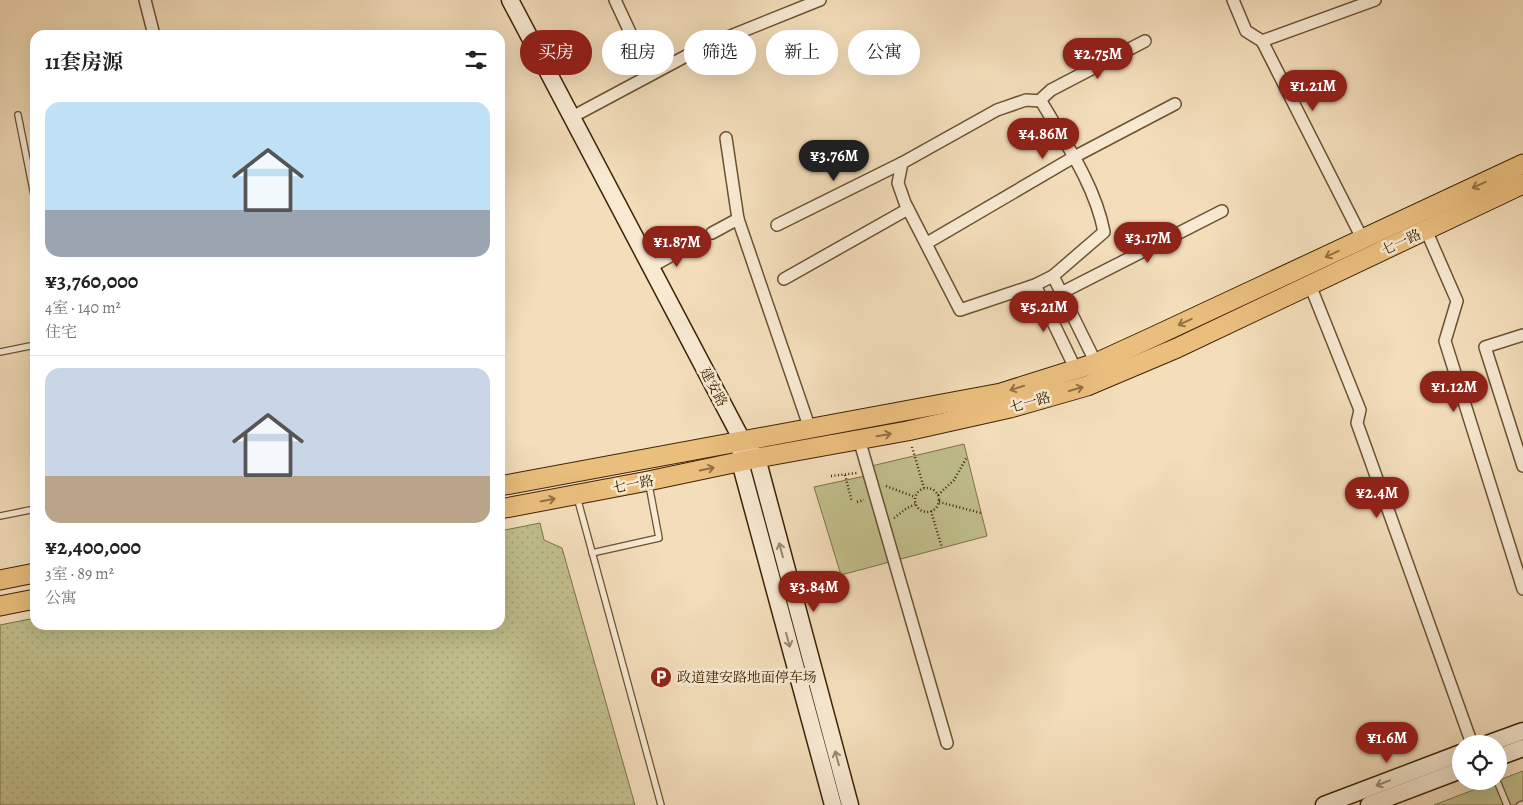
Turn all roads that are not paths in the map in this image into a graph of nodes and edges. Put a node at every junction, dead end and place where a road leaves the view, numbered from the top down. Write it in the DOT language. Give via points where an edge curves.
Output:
graph roads {
  1 [pos="145,0"];
  2 [pos="510,0"];
  3 [pos="615,0"];
  4 [pos="820,0"];
  5 [pos="1233,0"];
  6 [pos="1374,0"];
  7 [pos="153,30"];
  8 [pos="629,30"];
  9 [pos="1145,41"];
  10 [pos="1262,41"];
  11 [pos="674,62"];
  12 [pos="650,75"];
  13 [pos="1039,101"];
  14 [pos="1175,104"];
  15 [pos="18,115"];
  16 [pos="572,117"];
  17 [pos="726,138"];
  18 [pos="1074,157"];
  19 [pos="902,163"];
  20 [pos="1523,164"];
  21 [pos="30,175"];
  22 [pos="1523,184"];
  23 [pos="908,210"];
  24 [pos="1222,211"];
  25 [pos="738,219"];
  26 [pos="777,225"];
  27 [pos="1426,230"];
  28 [pos="712,233"];
  29 [pos="1363,240"];
  30 [pos="927,243"];
  31 [pos="690,245"];
  32 [pos="651,267"];
  33 [pos="1053,276"];
  34 [pos="784,279"];
  35 [pos="1035,285"];
  36 [pos="1310,285"];
  37 [pos="1061,293"];
  38 [pos="1523,335"];
  39 [pos="30,346"];
  40 [pos="0,352"];
  41 [pos="1096,363"];
  42 [pos="1076,370"];
  43 [pos="809,426"];
  44 [pos="859,439"];
  45 [pos="742,440"];
  46 [pos="748,460"];
  47 [pos="1523,466"];
  48 [pos="648,482"];
  49 [pos="505,485"];
  50 [pos="576,494"];
  51 [pos="505,508"];
  52 [pos="30,510"];
  53 [pos="0,516"];
  54 [pos="592,553"];
  55 [pos="30,574"];
  56 [pos="0,580"];
  57 [pos="1523,589"];
  58 [pos="30,600"];
  59 [pos="0,606"];
  60 [pos="1523,731"];
  61 [pos="1469,735"];
  62 [pos="1507,737"];
  63 [pos="947,743"];
  64 [pos="1523,748"];
  65 [pos="1507,754"];
  66 [pos="1452,756"];
  67 [pos="1452,773"];
  68 [pos="1501,790"];
  69 [pos="661,805"];
  70 [pos="834,805"];
  71 [pos="850,805"];
  72 [pos="1324,805"];
  73 [pos="1368,805"];
  74 [pos="1507,805"];
  1 -- 7 [label="street"];
  2 -- 16 [label="street, 建安路"];
  3 -- 8 [label="street"];
  4 -- 11 [label="street" via="702,47"];
  5 -- 10 [label="street" via="1246,31"];
  6 -- 10 [label="street"];
  9 -- 13 [label="street" via="1051,90"];
  10 -- 29 [label="street"];
  12 -- 16 [label="street"];
  13 -- 18 [label="street"];
  13 -- 19 [label="street" via="1026,100 997,110"];
  14 -- 18 [label="street"];
  15 -- 21 [label="lane"];
  16 -- 32 [label="street, 建安路"];
  17 -- 25 [label="street"];
  18 -- 30 [label="street"];
  18 -- 33 [label="street" via="1100,214 1104,232"];
  19 -- 23 [label="street" via="898,183"];
  19 -- 26 [label="street"];
  20 -- 29 [label="main road, 七一路, one-way"];
  22 -- 27 [label="main road, 七一路"];
  23 -- 30 [label="street"];
  23 -- 34 [label="street"];
  24 -- 37 [label="street"];
  25 -- 28 [label="street"];
  25 -- 43 [label="street"];
  27 -- 36 [label="main road, 七一路"];
  27 -- 57 [label="street" via="1458,301 1445,341"];
  29 -- 41 [label="main road, 七一路, one-way"];
  30 -- 35 [label="street" via="960,310"];
  31 -- 32 [label="street"];
  32 -- 45 [label="street, 建安路"];
  33 -- 35 [label="street"];
  33 -- 37 [label="street"];
  35 -- 42 [label="street"];
  44 -- 36 [label="main road, 七一路, one-way" via="1010,408 1087,386 1177,348"];
  36 -- 61 [label="street" via="1360,410 1357,423"];
  37 -- 41 [label="street"];
  38 -- 47 [label="street" via="1486,347"];
  39 -- 40 [label="lane"];
  41 -- 42 [label="main road, 七一路"];
  42 -- 45 [label="main road, 七一路, one-way" via="1001,393"];
  44 -- 46 [label="main road, 七一路"];
  44 -- 63 [label="street"];
  45 -- 46 [label="street"];
  45 -- 49 [label="main road, 七一路"];
  48 -- 46 [label="main road, 七一路, one-way"];
  46 -- 70 [label="street, one-way"];
  71 -- 46 [label="street, one-way"];
  48 -- 50 [label="main road, 七一路"];
  48 -- 54 [label="lane" via="659,538"];
  51 -- 50 [label="main road, 七一路, one-way"];
  50 -- 54 [label="lane"];
  52 -- 53 [label="lane"];
  54 -- 69 [label="lane"];
  55 -- 56 [label="main road"];
  58 -- 59 [label="main road"];
  60 -- 62 [label="street"];
  64 -- 65 [label="street"];
  66 -- 72 [label="street, one-way"];
  67 -- 73 [label="street"];
  68 -- 74 [label="lane"];
}
